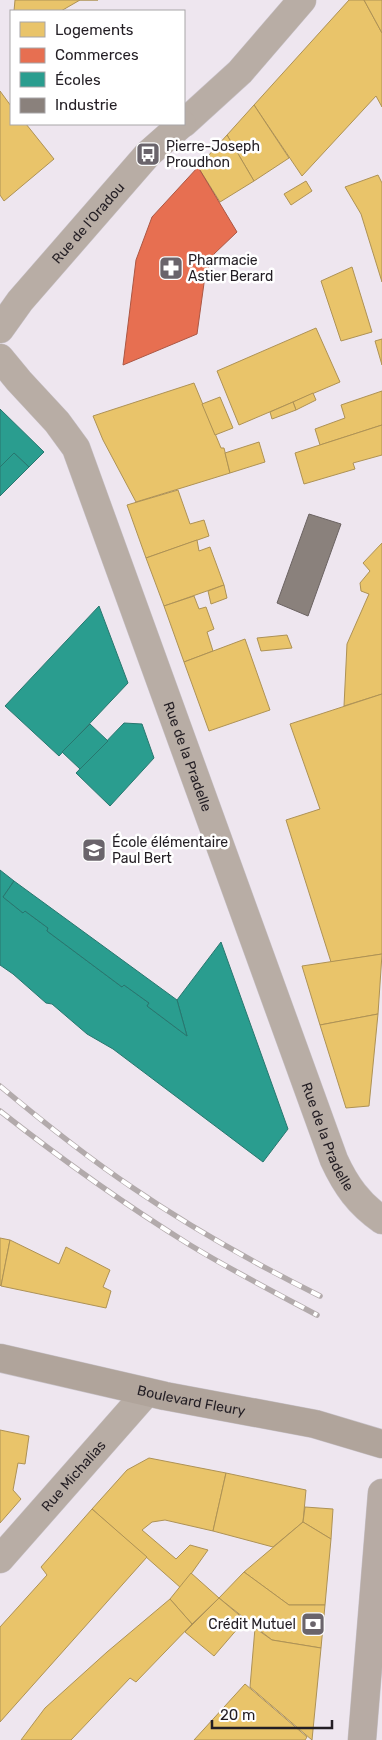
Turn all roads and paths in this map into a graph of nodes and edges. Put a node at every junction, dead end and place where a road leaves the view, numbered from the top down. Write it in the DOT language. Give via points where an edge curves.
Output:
graph roads {
  1 [pos="302,0"];
  2 [pos="185,121"];
  3 [pos="181,125"];
  4 [pos="0,329"];
  5 [pos="0,358"];
  6 [pos="382,1220"];
  7 [pos="0,1358"];
  8 [pos="147,1392"];
  9 [pos="382,1444"];
  10 [pos="382,1493"];
  11 [pos="0,1559"];
  12 [pos="362,1740"];
  1 -- 2 [label="street, Rue de l'Oradou" via="240,72"];
  3 -- 4 [label="street, Rue de l'Oradou" via="148,154 20,300"];
  5 -- 6 [label="street, Rue de la Pradelle" via="76,448 334,1160 346,1184 368,1211"];
  7 -- 8 [label="main road, Boulevard Fleury"];
  8 -- 9 [label="main road, Boulevard Fleury" via="315,1424"];
  8 -- 11 [label="street, Rue Michalias"];
  10 -- 12 [label="main road"];
}
